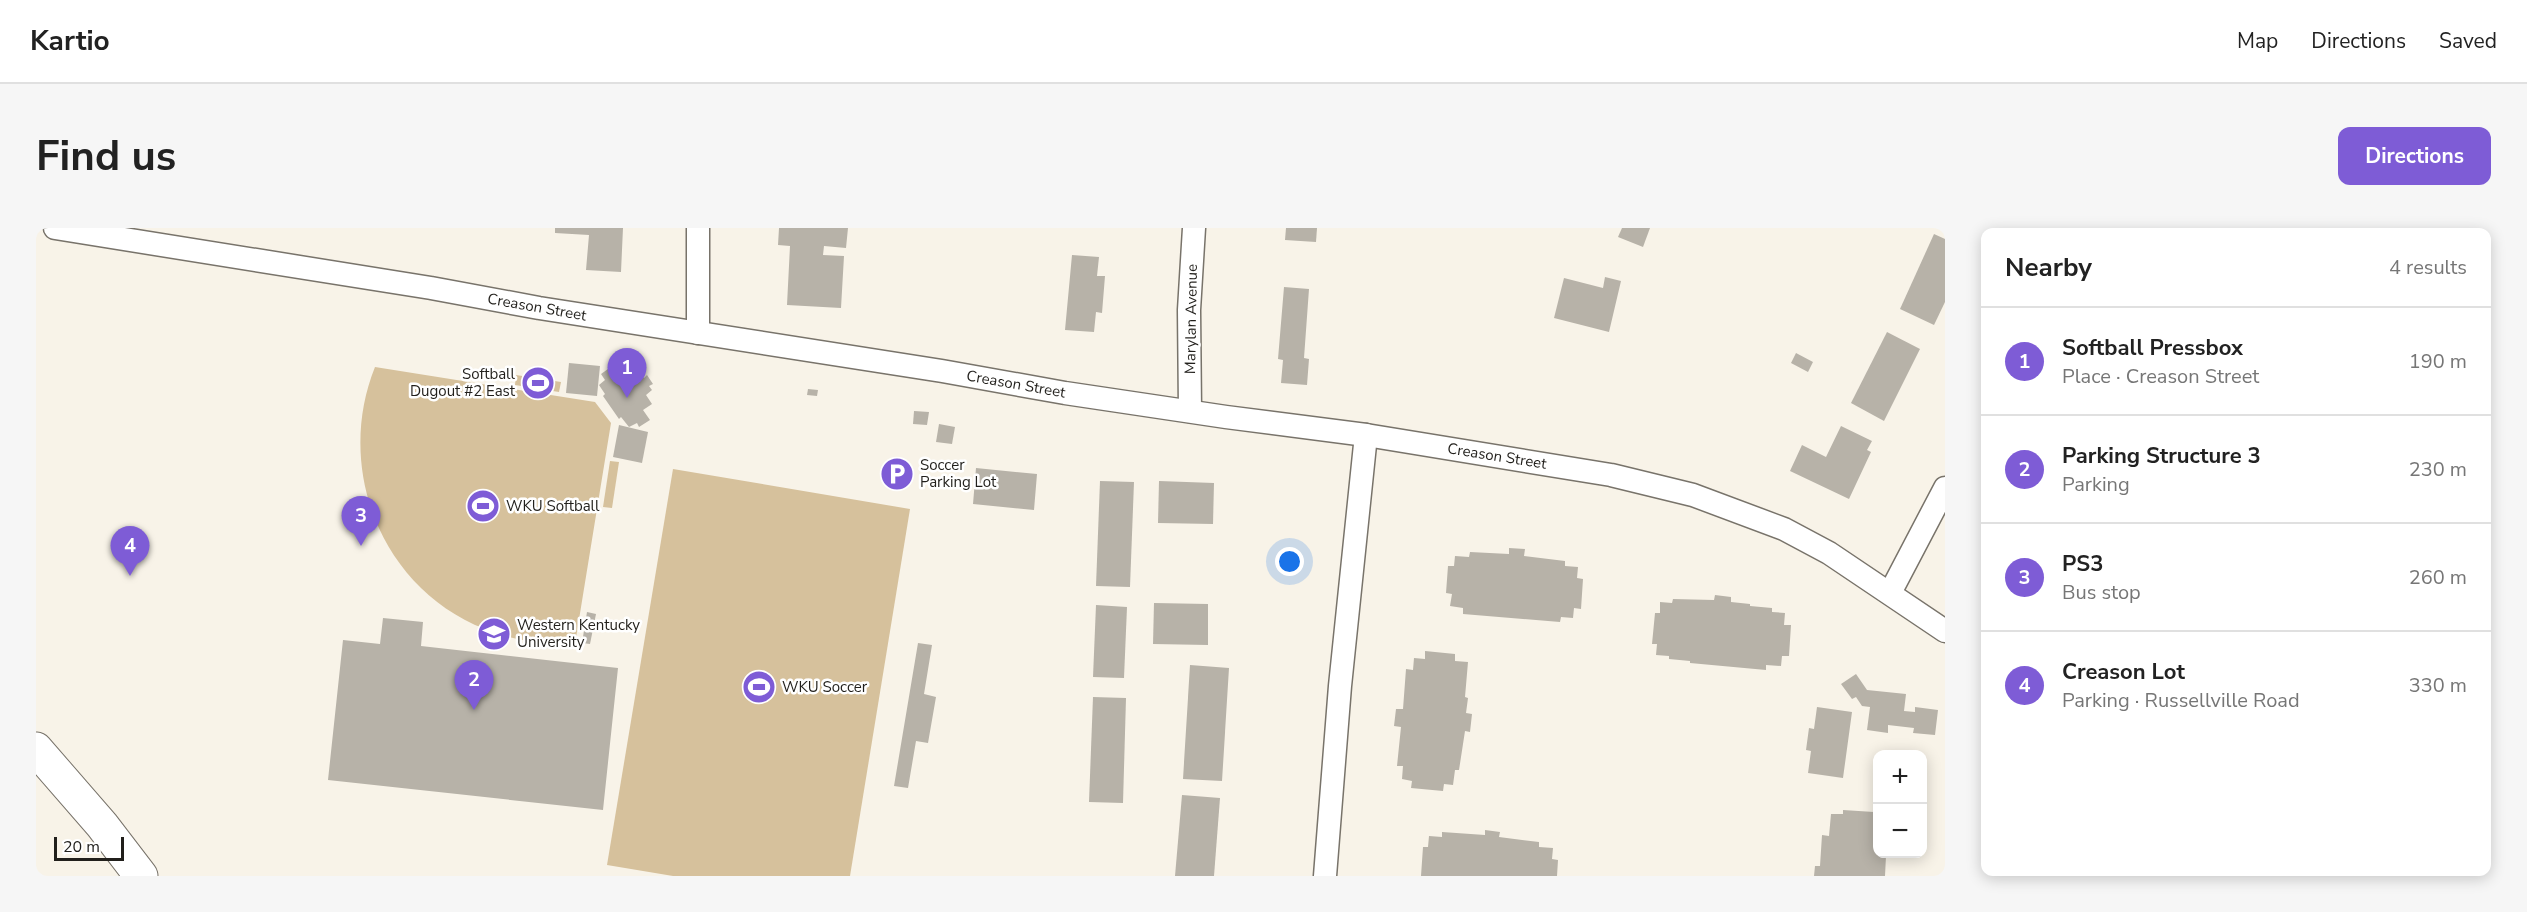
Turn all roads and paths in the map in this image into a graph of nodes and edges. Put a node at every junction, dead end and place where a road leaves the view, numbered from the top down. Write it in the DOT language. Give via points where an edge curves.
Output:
graph roads {
  1 [pos="56,228"];
  2 [pos="698,228"];
  3 [pos="1194,228"];
  4 [pos="698,333"];
  5 [pos="1190,411"];
  6 [pos="1366,435"];
  7 [pos="1945,489"];
  8 [pos="1890,593"];
  9 [pos="1945,631"];
  10 [pos="36,749"];
  11 [pos="141,876"];
  12 [pos="1325,876"];
  1 -- 4 [label="street, Creason Street"];
  2 -- 4 [label="street"];
  3 -- 5 [label="street, Marylan Avenue" via="1189,310"];
  4 -- 5 [label="street, Creason Street"];
  5 -- 6 [label="street, Creason Street"];
  6 -- 8 [label="street, Creason Street" via="1611,475 1693,495 1784,529"];
  6 -- 12 [label="street"];
  7 -- 8 [label="street"];
  8 -- 9 [label="street, Creason Street"];
  10 -- 11 [label="main road"];
}
